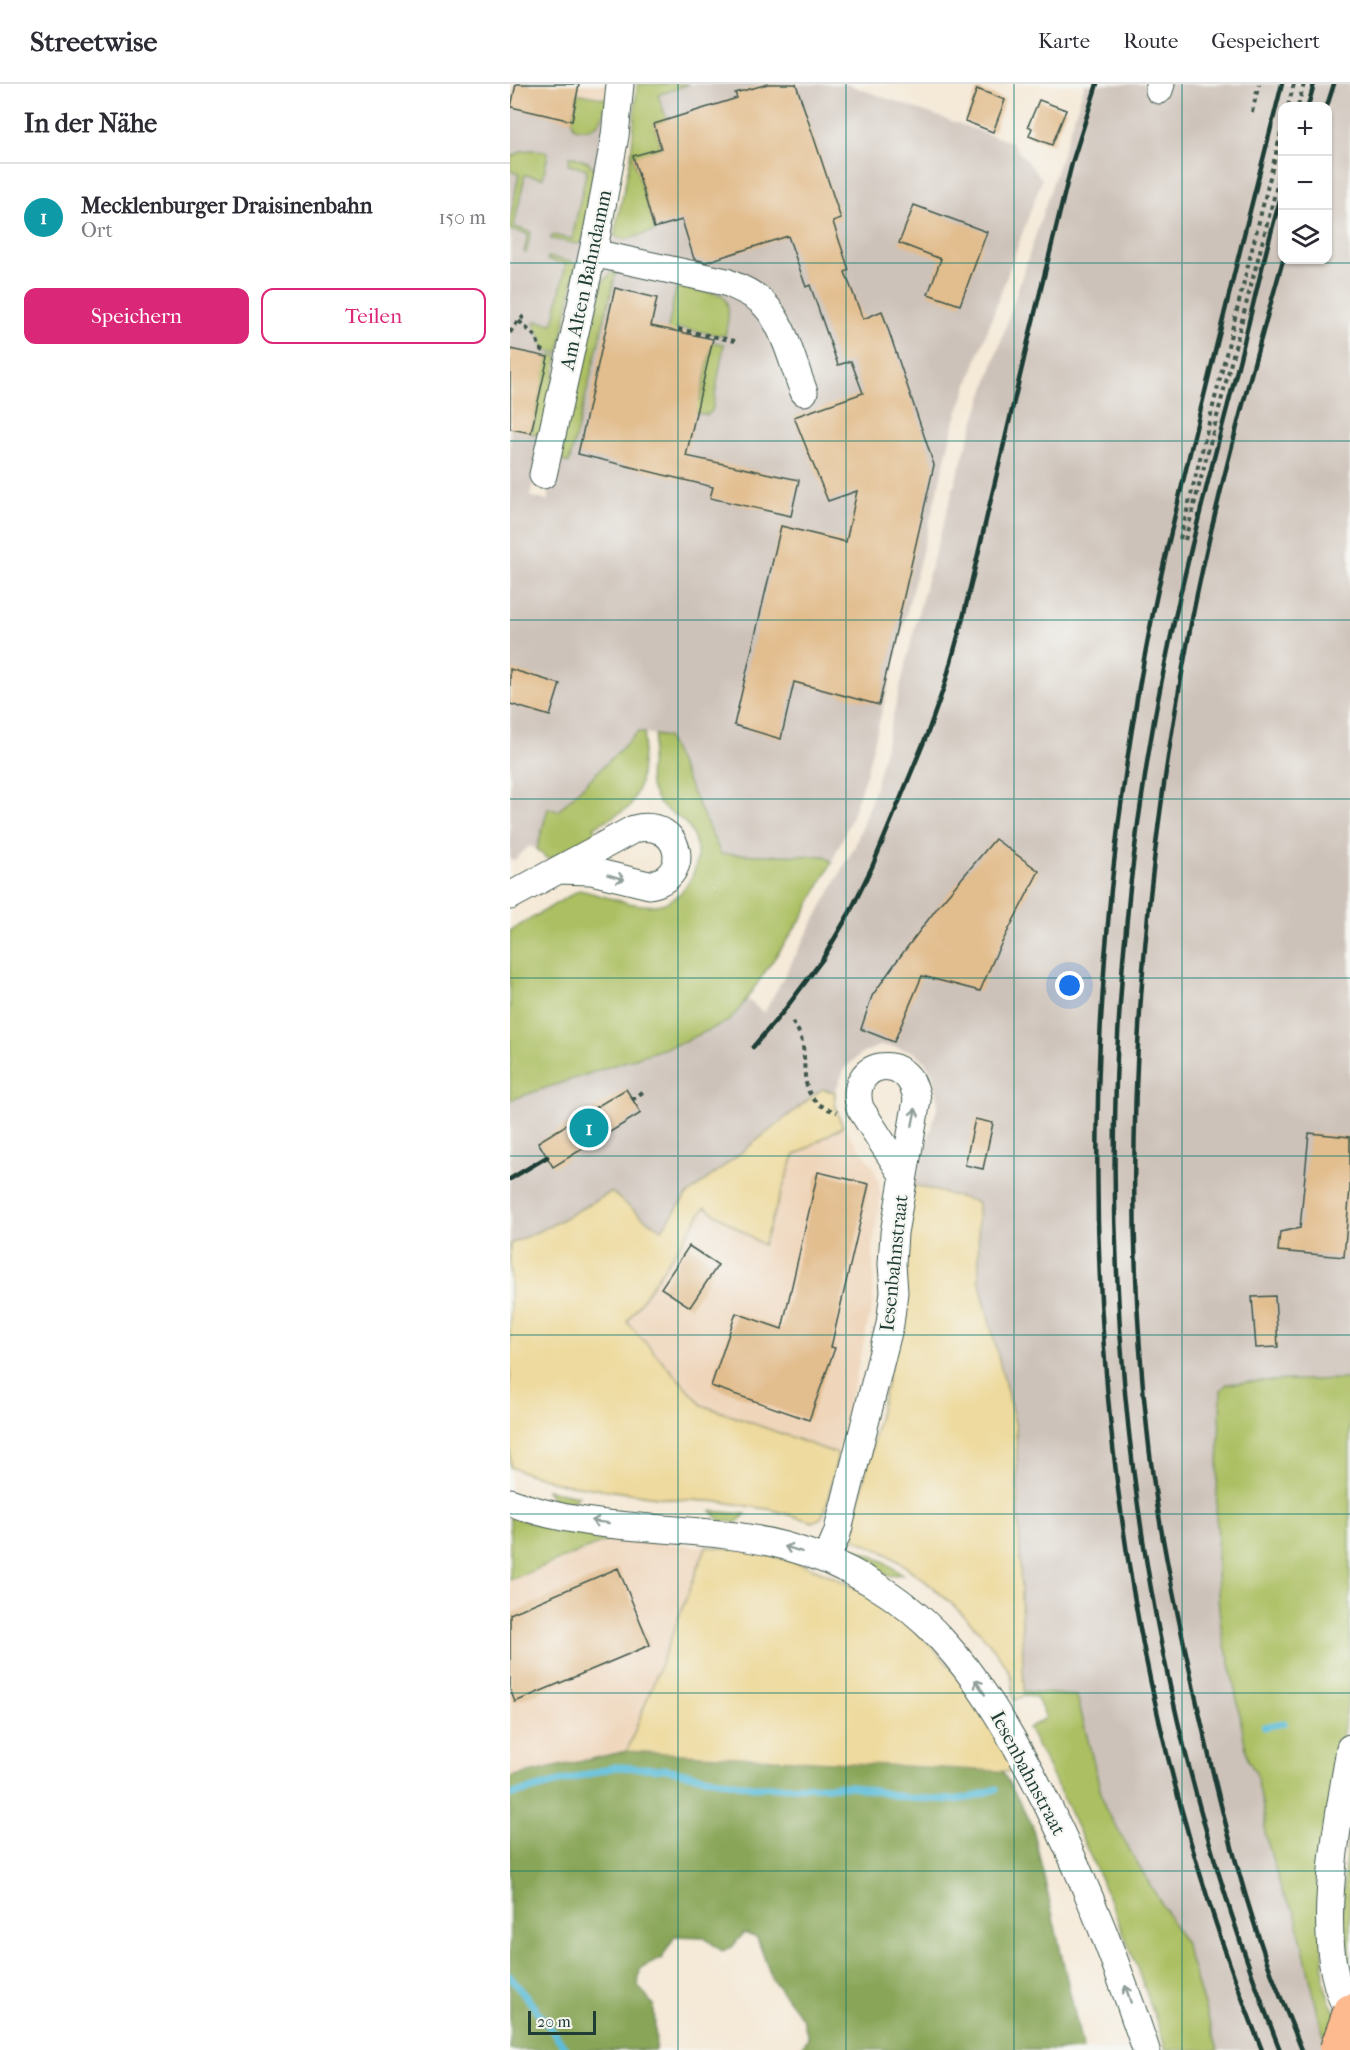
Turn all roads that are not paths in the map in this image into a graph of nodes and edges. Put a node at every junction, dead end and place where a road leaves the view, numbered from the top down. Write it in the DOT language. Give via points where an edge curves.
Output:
graph roads {
  1 [pos="620,84"];
  2 [pos="593,253"];
  3 [pos="804,392"];
  4 [pos="543,475"];
  5 [pos="559,870"];
  6 [pos="510,896"];
  7 [pos="903,1175"];
  8 [pos="510,1502"];
  9 [pos="826,1560"];
  10 [pos="1350,1748"];
  11 [pos="1350,2012"];
  12 [pos="1146,2050"];
  13 [pos="1336,2050"];
  1 -- 2 [label="street, Am Alten Bahndamm" via="614,144"];
  2 -- 3 [label="street" via="726,282 747,291 776,318"];
  2 -- 4 [label="street, Am Alten Bahndamm"];
  5 -- 6 [label="street"];
  7 -- 9 [label="street, Iesenbahnstraat" via="894,1233 890,1324 837,1534"];
  9 -- 8 [label="street, Iesenbahnstraat, one-way" via="757,1540 592,1521"];
  12 -- 9 [label="street, Iesenbahnstraat, one-way" via="1099,1918 1053,1815 978,1683 941,1639 905,1605 864,1578"];
  10 -- 11 [label="street" via="1330,1884 1330,1937 1343,2003"];
  11 -- 13 [label="main road, bridge"];
}
